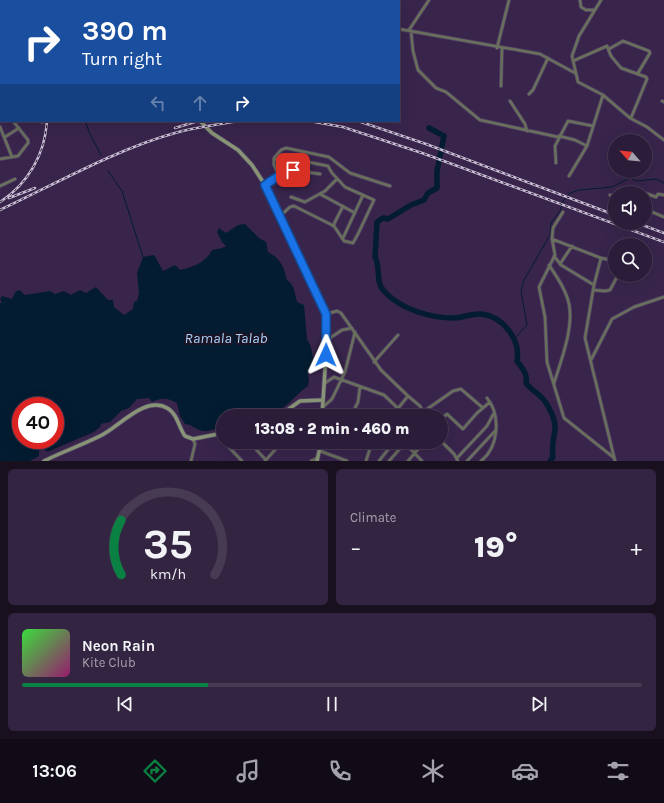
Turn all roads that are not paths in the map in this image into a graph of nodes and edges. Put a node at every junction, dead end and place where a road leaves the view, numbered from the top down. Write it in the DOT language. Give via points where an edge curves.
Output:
graph roads {
  1 [pos="429,0"];
  2 [pos="509,0"];
  3 [pos="580,0"];
  4 [pos="600,0"];
  5 [pos="595,10"];
  6 [pos="400,29"];
  7 [pos="410,30"];
  8 [pos="497,48"];
  9 [pos="502,48"];
  10 [pos="609,49"];
  11 [pos="548,58"];
  12 [pos="573,62"];
  13 [pos="638,73"];
  14 [pos="576,74"];
  15 [pos="501,86"];
  16 [pos="529,94"];
  17 [pos="603,95"];
  18 [pos="510,101"];
  19 [pos="631,118"];
  20 [pos="14,122"];
  21 [pos="201,122"];
  22 [pos="594,126"];
  23 [pos="0,127"];
  24 [pos="19,128"];
  25 [pos="527,131"];
  26 [pos="558,136"];
  27 [pos="5,138"];
  28 [pos="664,140"];
  29 [pos="587,146"];
  30 [pos="12,157"];
  31 [pos="0,159"];
  32 [pos="274,159"];
  33 [pos="556,163"];
  34 [pos="320,174"];
  35 [pos="279,176"];
  36 [pos="569,176"];
  37 [pos="15,179"];
  38 [pos="337,179"];
  39 [pos="265,185"];
  40 [pos="0,186"];
  41 [pos="390,186"];
  42 [pos="320,194"];
  43 [pos="664,195"];
  44 [pos="363,196"];
  45 [pos="652,196"];
  46 [pos="291,197"];
  47 [pos="343,206"];
  48 [pos="563,212"];
  49 [pos="652,212"];
  50 [pos="355,213"];
  51 [pos="280,216"];
  52 [pos="664,217"];
  53 [pos="333,226"];
  54 [pos="342,238"];
  55 [pos="552,239"];
  56 [pos="572,246"];
  57 [pos="554,256"];
  58 [pos="601,258"];
  59 [pos="608,260"];
  60 [pos="560,264"];
  61 [pos="549,265"];
  62 [pos="614,282"];
  63 [pos="594,285"];
  64 [pos="593,290"];
  65 [pos="664,297"];
  66 [pos="326,314"];
  67 [pos="352,328"];
  68 [pos="355,332"];
  69 [pos="398,335"];
  70 [pos="327,340"];
  71 [pos="591,360"];
  72 [pos="374,362"];
  73 [pos="342,379"];
  74 [pos="325,383"];
  75 [pos="554,384"];
  76 [pos="360,387"];
  77 [pos="408,396"];
  78 [pos="487,398"];
  79 [pos="323,400"];
  80 [pos="490,402"];
  81 [pos="323,407"];
  82 [pos="398,408"];
  83 [pos="483,408"];
  84 [pos="289,409"];
  85 [pos="355,409"];
  86 [pos="422,409"];
  87 [pos="427,409"];
  88 [pos="495,413"];
  89 [pos="448,415"];
  90 [pos="495,431"];
  91 [pos="216,434"];
  92 [pos="193,439"];
  93 [pos="448,448"];
  94 [pos="231,449"];
  95 [pos="255,449"];
  96 [pos="275,449"];
  97 [pos="370,449"];
  98 [pos="388,449"];
  99 [pos="398,449"];
  100 [pos="411,449"];
  101 [pos="418,449"];
  102 [pos="320,451"];
  103 [pos="415,453"];
  104 [pos="613,457"];
  105 [pos="457,458"];
  106 [pos="265,460"];
  107 [pos="318,460"];
  108 [pos="44,461"];
  109 [pos="191,461"];
  110 [pos="242,461"];
  111 [pos="311,461"];
  112 [pos="347,461"];
  113 [pos="366,461"];
  114 [pos="379,461"];
  115 [pos="389,461"];
  116 [pos="408,461"];
  117 [pos="422,461"];
  118 [pos="458,461"];
  119 [pos="467,461"];
  120 [pos="481,461"];
  121 [pos="616,461"];
  1 -- 7 [label="street"];
  2 -- 8 [label="street"];
  3 -- 5 [label="street" via="581,7"];
  4 -- 5 [label="street"];
  5 -- 12 [label="street" via="579,36 572,56"];
  6 -- 7 [label="street"];
  7 -- 8 [label="street"];
  7 -- 25 [label="street" via="418,70 436,88 446,92 480,120"];
  8 -- 9 [label="street"];
  9 -- 11 [label="street"];
  9 -- 15 [label="street"];
  10 -- 12 [label="street" via="606,46"];
  10 -- 13 [label="street" via="621,68"];
  10 -- 13 [label="street" via="623,41 649,51"];
  11 -- 14 [label="street"];
  11 -- 16 [label="street"];
  12 -- 14 [label="street"];
  13 -- 19 [label="street" via="647,79"];
  14 -- 17 [label="street" via="578,82"];
  17 -- 19 [label="street"];
  17 -- 22 [label="street"];
  18 -- 25 [label="street"];
  19 -- 28 [label="street"];
  20 -- 24 [label="street"];
  21 -- 39 [label="street" via="212,133 238,150"];
  22 -- 26 [label="street" via="568,121"];
  22 -- 29 [label="street"];
  23 -- 27 [label="street"];
  24 -- 27 [label="street"];
  24 -- 30 [label="street" via="28,142 20,155"];
  25 -- 26 [label="street"];
  26 -- 29 [label="street"];
  26 -- 33 [label="street" via="554,149"];
  27 -- 30 [label="street"];
  29 -- 36 [label="street"];
  30 -- 31 [label="street"];
  32 -- 35 [label="street"];
  32 -- 38 [label="street" via="293,159 328,166"];
  32 -- 41 [label="street" via="286,148 317,154 330,158 354,174"];
  34 -- 35 [label="street" via="293,170"];
  35 -- 39 [label="street"];
  37 -- 40 [label="street"];
  38 -- 42 [label="street"];
  38 -- 44 [label="street" via="346,188"];
  39 -- 51 [label="street"];
  42 -- 46 [label="street" via="304,202"];
  42 -- 47 [label="street"];
  43 -- 45 [label="street"];
  44 -- 50 [label="street"];
  44 -- 54 [label="street" via="374,200 358,234 353,243"];
  47 -- 50 [label="street"];
  47 -- 53 [label="street"];
  48 -- 55 [label="street" via="554,228"];
  49 -- 52 [label="street"];
  50 -- 54 [label="street"];
  51 -- 53 [label="street" via="294,206"];
  51 -- 66 [label="street"];
  53 -- 54 [label="street"];
  55 -- 56 [label="street"];
  55 -- 57 [label="street"];
  56 -- 58 [label="street"];
  56 -- 60 [label="street"];
  57 -- 60 [label="street"];
  57 -- 61 [label="street"];
  58 -- 59 [label="street"];
  58 -- 63 [label="street"];
  60 -- 63 [label="street"];
  61 -- 75 [label="street" via="538,289 545,318 547,362"];
  61 -- 75 [label="street" via="558,278 569,308 566,342"];
  62 -- 64 [label="street" via="610,290"];
  63 -- 64 [label="street"];
  64 -- 71 [label="street" via="585,338"];
  65 -- 71 [label="street" via="612,318"];
  66 -- 67 [label="street" via="339,312"];
  66 -- 70 [label="street"];
  67 -- 68 [label="street"];
  67 -- 70 [label="street" via="342,330"];
  68 -- 72 [label="street"];
  68 -- 73 [label="street"];
  69 -- 72 [label="street"];
  70 -- 74 [label="street"];
  71 -- 104 [label="street"];
  72 -- 77 [label="street"];
  73 -- 74 [label="street" via="333,377"];
  73 -- 76 [label="street"];
  73 -- 81 [label="street" via="332,399"];
  74 -- 79 [label="street"];
  75 -- 104 [label="street" via="564,418"];
  76 -- 82 [label="street" via="384,395"];
  76 -- 85 [label="street"];
  77 -- 82 [label="street"];
  77 -- 86 [label="street"];
  78 -- 80 [label="street"];
  79 -- 81 [label="street"];
  79 -- 84 [label="street" via="300,401"];
  80 -- 83 [label="street"];
  80 -- 88 [label="street"];
  83 -- 87 [label="street" via="461,389 453,391"];
  83 -- 89 [label="street" via="463,430"];
  88 -- 90 [label="street"];
  88 -- 105 [label="street" via="487,426"];
  90 -- 119 [label="street"];
  90 -- 120 [label="street" via="493,447"];
  91 -- 92 [label="street"];
  92 -- 108 [label="street" via="185,436 168,408 152,406 136,412 101,436"];
  92 -- 109 [label="street"];
  93 -- 105 [label="street"];
  94 -- 110 [label="street"];
  95 -- 106 [label="street"];
  96 -- 106 [label="street"];
  97 -- 113 [label="street"];
  98 -- 114 [label="street"];
  99 -- 115 [label="street"];
  100 -- 103 [label="street"];
  101 -- 103 [label="street"];
  102 -- 107 [label="street"];
  102 -- 112 [label="street"];
  103 -- 116 [label="street"];
  103 -- 117 [label="street"];
  104 -- 121 [label="street"];
  105 -- 118 [label="street"];
  107 -- 111 [label="street"];
}
